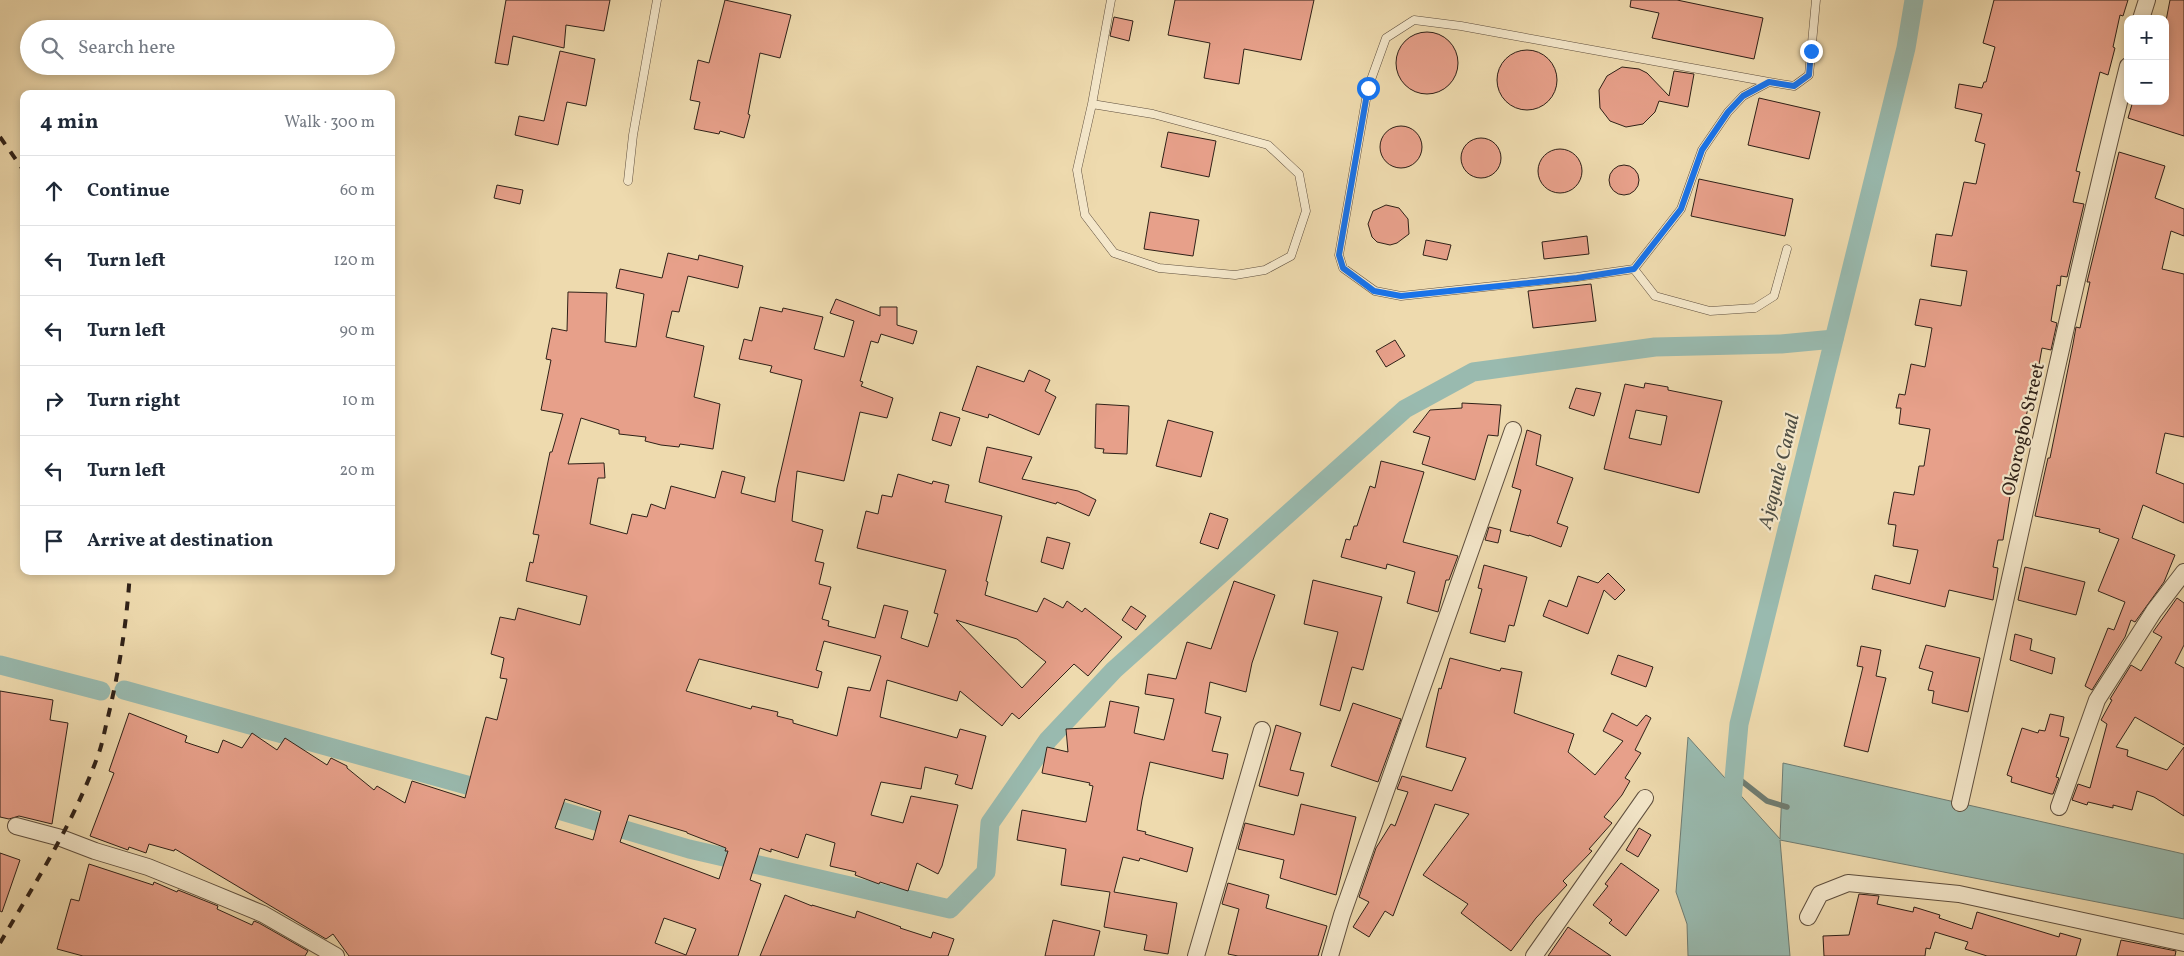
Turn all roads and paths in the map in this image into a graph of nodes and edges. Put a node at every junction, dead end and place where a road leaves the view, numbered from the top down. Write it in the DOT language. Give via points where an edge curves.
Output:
graph roads {
  1 [pos="657,0"];
  2 [pos="1111,0"];
  3 [pos="1816,0"];
  4 [pos="2147,0"];
  5 [pos="2142,15"];
  6 [pos="1769,82"];
  7 [pos="2124,82"];
  8 [pos="1092,104"];
  9 [pos="628,181"];
  10 [pos="1786,249"];
  11 [pos="1634,269"];
  12 [pos="1513,430"];
  13 [pos="2184,572"];
  14 [pos="1262,730"];
  15 [pos="1645,798"];
  16 [pos="1960,803"];
  17 [pos="2059,807"];
  18 [pos="16,826"];
  19 [pos="1808,917"];
  20 [pos="2184,942"];
  21 [pos="335,956"];
  22 [pos="1198,956"];
  23 [pos="1330,956"];
  24 [pos="1534,956"];
  1 -- 9 [label="lane"];
  2 -- 8 [label="lane"];
  3 -- 6 [label="lane" via="1809,75 1794,86"];
  4 -- 5 [label="street"];
  6 -- 11 [label="lane" via="1743,96 1728,112 1702,150 1681,209"];
  6 -- 11 [label="lane" via="1414,20 1386,38 1368,88 1339,255 1343,268 1374,291 1401,296"];
  7 -- 16 [label="street, Okorogbo Street" via="2094,201"];
  8 -- 8 [label="lane" via="1077,170 1085,215 1114,253 1159,268 1235,275 1265,270 1291,256 1306,211 1299,174 1268,145 1153,114"];
  10 -- 11 [label="lane" via="1774,296 1755,308 1710,311 1655,296"];
  12 -- 23 [label="street"];
  13 -- 17 [label="street" via="2154,611 2097,700"];
  14 -- 22 [label="street"];
  15 -- 24 [label="street"];
  18 -- 21 [label="street" via="148,867 200,888 263,914"];
  19 -- 20 [label="street" via="1820,894 1848,883 1959,894"];
}
